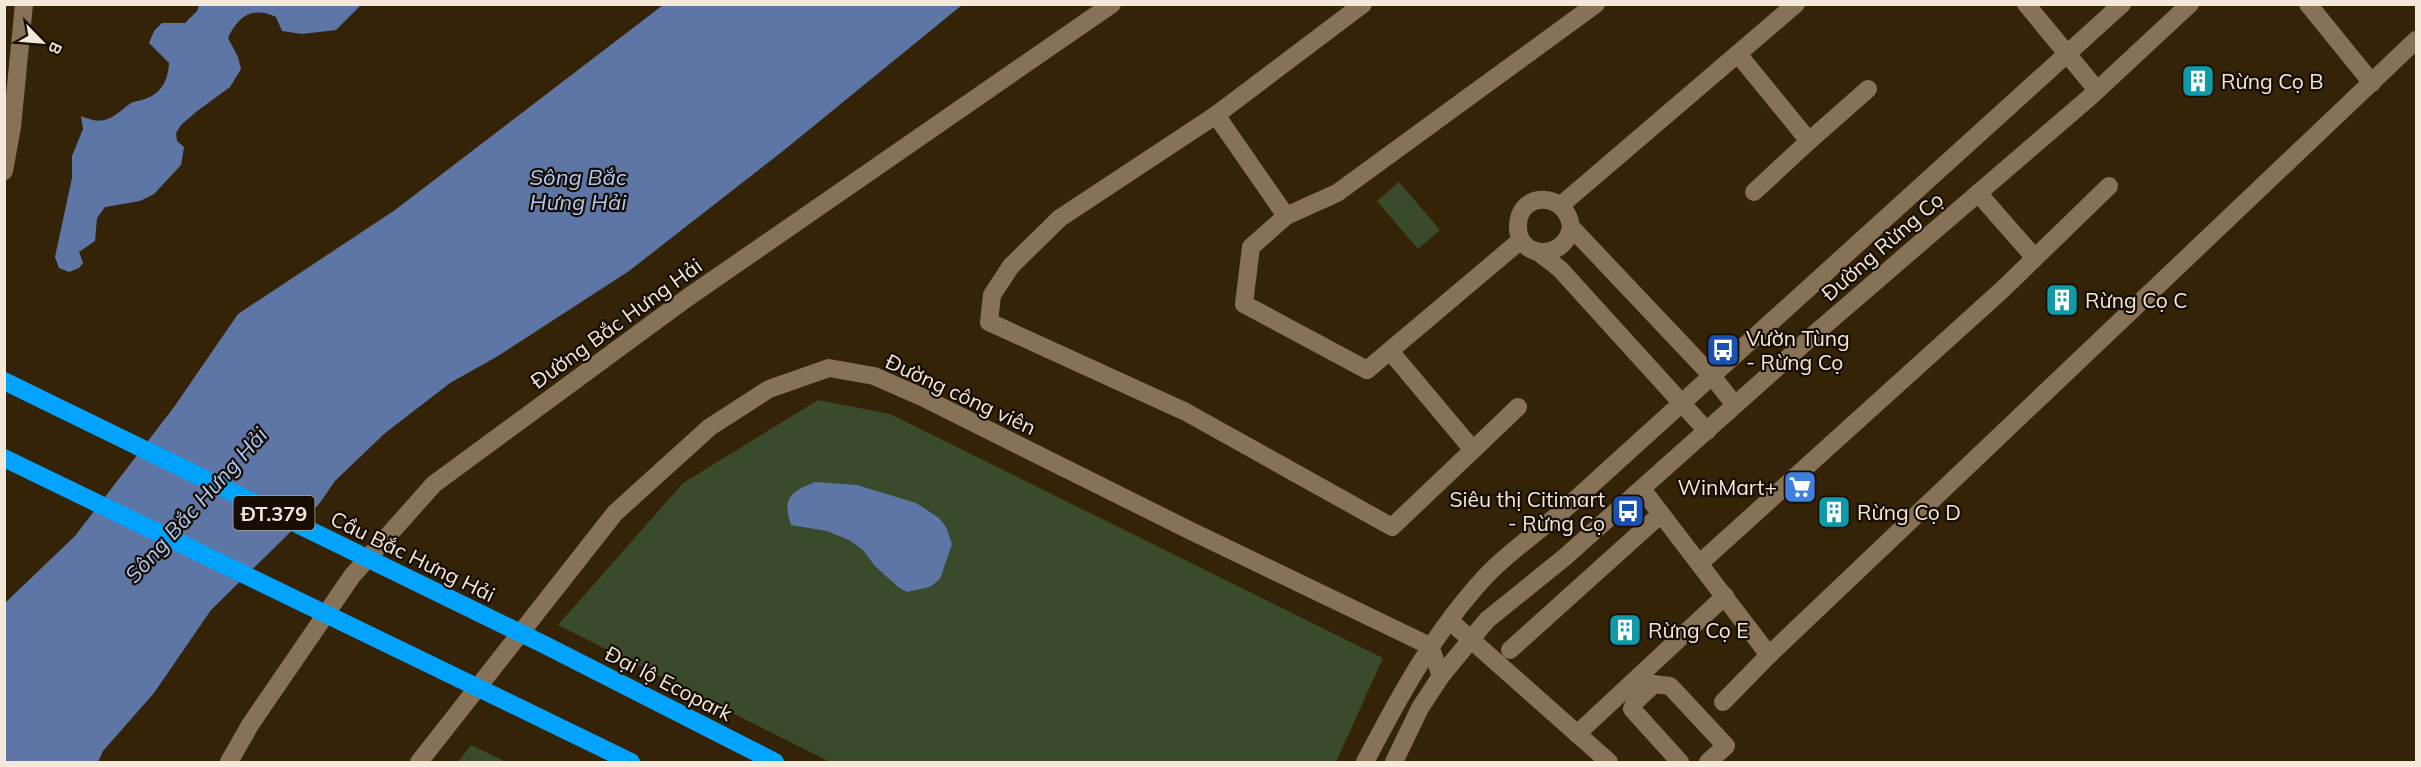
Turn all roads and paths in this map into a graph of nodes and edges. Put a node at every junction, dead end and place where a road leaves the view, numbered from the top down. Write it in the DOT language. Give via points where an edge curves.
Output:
graph roads {
  1 [pos="24,4"];
  2 [pos="1112,4"];
  3 [pos="1363,4"];
  4 [pos="1596,4"];
  5 [pos="1796,4"];
  6 [pos="2026,4"];
  7 [pos="2122,4"];
  8 [pos="2190,4"];
  9 [pos="2308,4"];
  10 [pos="2416,40"];
  11 [pos="2068,53"];
  12 [pos="1738,54"];
  13 [pos="2372,83"];
  14 [pos="1868,89"];
  15 [pos="2097,90"];
  16 [pos="1216,115"];
  17 [pos="8,127"];
  18 [pos="1809,141"];
  19 [pos="4,171"];
  20 [pos="2109,186"];
  21 [pos="1754,192"];
  22 [pos="1978,193"];
  23 [pos="1561,206"];
  24 [pos="1286,216"];
  25 [pos="1571,227"];
  26 [pos="1521,240"];
  27 [pos="1538,252"];
  28 [pos="2035,258"];
  29 [pos="1390,351"];
  30 [pos="1712,376"];
  31 [pos="4,381"];
  32 [pos="1683,403"];
  33 [pos="1735,405"];
  34 [pos="1518,407"];
  35 [pos="1707,430"];
  36 [pos="1473,450"];
  37 [pos="4,458"];
  38 [pos="1642,489"];
  39 [pos="1661,514"];
  40 [pos="1700,562"];
  41 [pos="1725,596"];
  42 [pos="1450,621"];
  43 [pos="1471,639"];
  44 [pos="543,644"];
  45 [pos="1430,646"];
  46 [pos="1510,650"];
  47 [pos="1769,655"];
  48 [pos="1441,676"];
  49 [pos="1723,702"];
  50 [pos="1577,734"];
  51 [pos="229,762"];
  52 [pos="419,762"];
  53 [pos="632,762"];
  54 [pos="775,762"];
  55 [pos="1365,762"];
  56 [pos="1394,762"];
  57 [pos="1609,762"];
  58 [pos="1680,762"];
  59 [pos="1708,762"];
  1 -- 17 [label="street"];
  2 -- 51 [label="street, Đường Bắc Hưng Hải" via="687,298 434,484 352,576"];
  3 -- 16 [label="street"];
  4 -- 24 [label="street" via="1337,193"];
  5 -- 12 [label="street"];
  6 -- 11 [label="street"];
  7 -- 11 [label="street, Đường Rừng Cọ"];
  8 -- 15 [label="street, Đường Rừng Cọ"];
  9 -- 13 [label="street"];
  10 -- 13 [label="street"];
  11 -- 15 [label="street"];
  11 -- 30 [label="street, Đường Rừng Cọ"];
  12 -- 18 [label="street"];
  12 -- 23 [label="street"];
  13 -- 47 [label="street"];
  14 -- 18 [label="street"];
  15 -- 22 [label="street, Đường Rừng Cọ"];
  16 -- 24 [label="street"];
  16 -- 36 [label="street" via="1060,218 1011,266 992,294 989,322 1186,412 1392,527"];
  17 -- 19 [label="street"];
  18 -- 21 [label="street"];
  20 -- 28 [label="street"];
  22 -- 28 [label="street"];
  22 -- 33 [label="street, Đường Rừng Cọ"];
  23 -- 25 [label="street"];
  23 -- 26 [label="street" via="1555,201 1540,200 1527,206 1517,226"];
  24 -- 29 [label="street" via="1251,247 1244,304 1367,370"];
  25 -- 27 [label="street" via="1563,245"];
  25 -- 30 [label="street"];
  26 -- 27 [label="street"];
  26 -- 29 [label="street"];
  27 -- 32 [label="street" via="1560,269"];
  28 -- 40 [label="street"];
  29 -- 36 [label="street"];
  30 -- 32 [label="street, Đường Rừng Cọ"];
  30 -- 33 [label="street"];
  31 -- 44 [label="highway, Cầu Bắc Hưng Hải / ĐT.379"];
  32 -- 35 [label="street"];
  32 -- 42 [label="street, Đường Rừng Cọ" via="1486,576"];
  33 -- 35 [label="street, Đường Rừng Cọ"];
  34 -- 36 [label="street"];
  35 -- 38 [label="street, Đường Rừng Cọ"];
  37 -- 53 [label="highway"];
  38 -- 39 [label="street"];
  38 -- 43 [label="street, Đường Rừng Cọ" via="1487,620"];
  39 -- 40 [label="street"];
  39 -- 46 [label="street"];
  40 -- 41 [label="street"];
  41 -- 47 [label="street"];
  41 -- 50 [label="street"];
  42 -- 43 [label="street"];
  42 -- 45 [label="street, Đường Rừng Cọ"];
  43 -- 48 [label="street, Đường Rừng Cọ"];
  43 -- 50 [label="street"];
  44 -- 54 [label="highway, Đại lộ Ecopark / ĐT.379"];
  45 -- 48 [label="street"];
  45 -- 52 [label="street, Đường công viên" via="922,397 874,376 830,368 770,389 710,427 615,513"];
  45 -- 55 [label="street, Đường Rừng Cọ"];
  47 -- 49 [label="street"];
  48 -- 56 [label="street, Đường Rừng Cọ" via="1420,708"];
  50 -- 57 [label="street"];
  58 -- 59 [label="street" via="1632,709 1654,684 1670,686 1726,746"];
}
